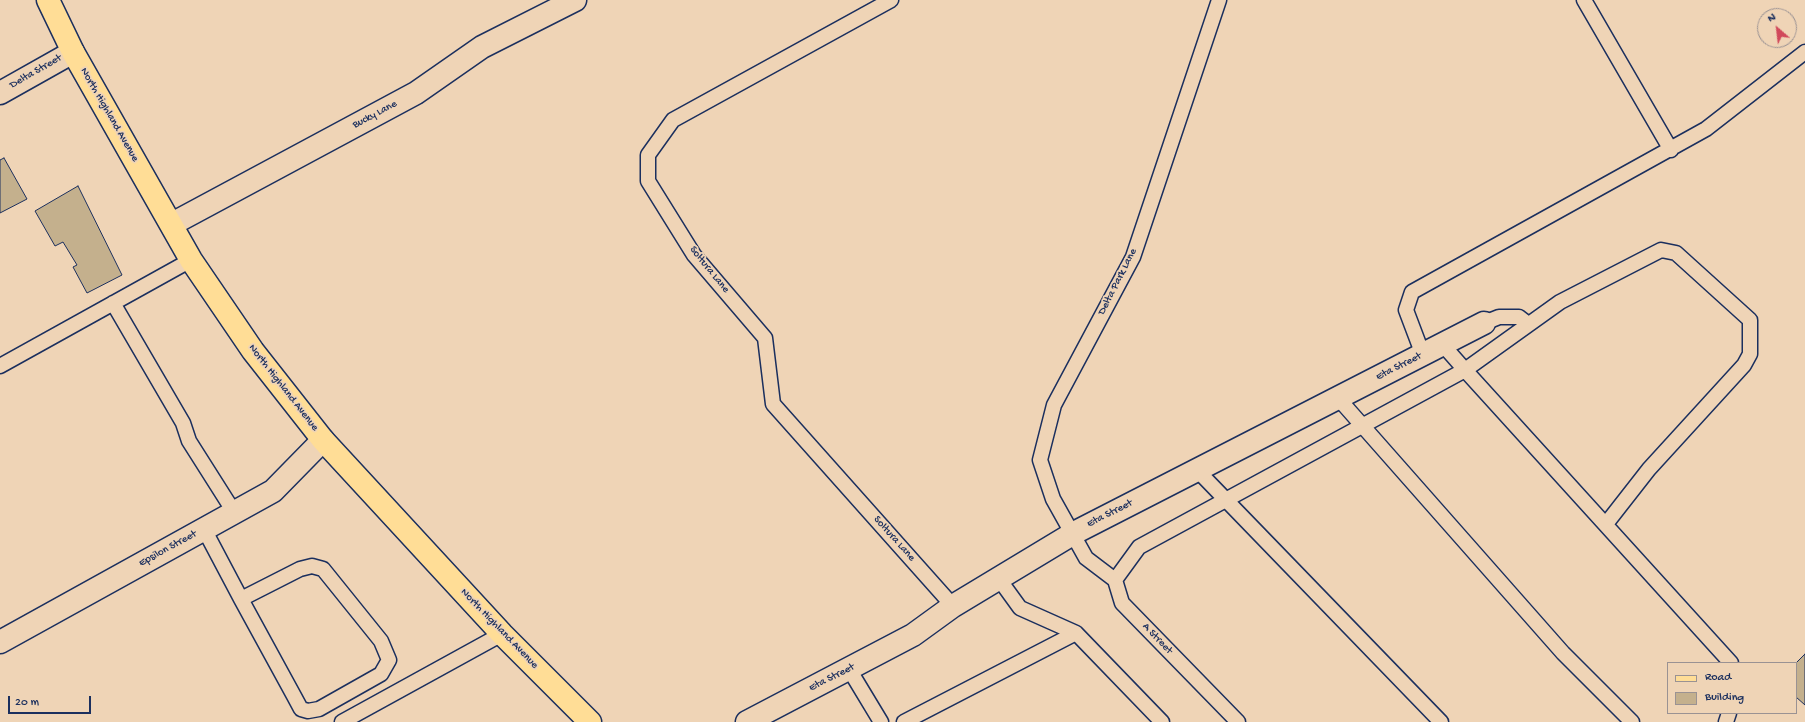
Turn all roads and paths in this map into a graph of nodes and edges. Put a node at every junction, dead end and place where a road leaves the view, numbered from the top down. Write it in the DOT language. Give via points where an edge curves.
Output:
graph roads {
  1 [pos="48,0"];
  2 [pos="575,0"];
  3 [pos="891,0"];
  4 [pos="1219,0"];
  5 [pos="1584,0"];
  6 [pos="73,52"];
  7 [pos="1805,52"];
  8 [pos="0,93"];
  9 [pos="1671,150"];
  10 [pos="172,224"];
  11 [pos="191,260"];
  12 [pos="113,303"];
  13 [pos="1484,323"];
  14 [pos="1528,324"];
  15 [pos="1443,345"];
  16 [pos="1423,355"];
  17 [pos="0,366"];
  18 [pos="1465,370"];
  19 [pos="1338,398"];
  20 [pos="1362,424"];
  21 [pos="323,440"];
  22 [pos="1197,470"];
  23 [pos="1226,501"];
  24 [pos="234,512"];
  25 [pos="1606,524"];
  26 [pos="204,529"];
  27 [pos="1074,533"];
  28 [pos="999,579"];
  29 [pos="1115,580"];
  30 [pos="242,599"];
  31 [pos="953,606"];
  32 [pos="1076,633"];
  33 [pos="502,634"];
  34 [pos="0,642"];
  35 [pos="1730,662"];
  36 [pos="849,669"];
  37 [pos="342,722"];
  38 [pos="590,722"];
  39 [pos="747,722"];
  40 [pos="881,722"];
  41 [pos="904,722"];
  42 [pos="1162,722"];
  43 [pos="1238,722"];
  44 [pos="1441,722"];
  45 [pos="1632,722"];
  1 -- 6 [label="main road, North Highland Avenue"];
  2 -- 10 [label="street, Bucky Lane" via="482,47 416,93"];
  3 -- 31 [label="lane, Soltura Lane" via="673,120 648,155 648,181 694,254 766,338 774,404"];
  4 -- 27 [label="lane, Delta Park Lane" via="1133,257 1054,405 1040,460 1053,499"];
  5 -- 9 [label="lane"];
  6 -- 8 [label="street, Delta Street"];
  6 -- 10 [label="main road, North Highland Avenue"];
  7 -- 9 [label="lane" via="1706,129"];
  9 -- 16 [label="lane" via="1412,292 1406,310"];
  10 -- 11 [label="main road, North Highland Avenue"];
  11 -- 12 [label="lane"];
  11 -- 21 [label="main road, North Highland Avenue" via="253,351"];
  12 -- 17 [label="lane"];
  12 -- 24 [label="lane" via="183,422 189,441"];
  13 -- 14 [label="lane" via="1498,317 1519,317"];
  13 -- 15 [label="street, Eta Street"];
  14 -- 18 [label="lane"];
  14 -- 25 [label="lane" via="1560,302 1661,250 1676,253 1750,320 1750,354 1744,365 1649,469"];
  15 -- 16 [label="street, Eta Street"];
  15 -- 18 [label="lane"];
  16 -- 19 [label="street, Eta Street"];
  18 -- 20 [label="lane"];
  18 -- 25 [label="lane"];
  19 -- 20 [label="lane"];
  19 -- 22 [label="street, Eta Street"];
  20 -- 23 [label="lane"];
  20 -- 45 [label="lane" via="1563,653"];
  21 -- 24 [label="street, Epsilon Street" via="272,491"];
  21 -- 33 [label="main road, North Highland Avenue"];
  22 -- 23 [label="lane"];
  22 -- 27 [label="street, Eta Street"];
  23 -- 29 [label="lane" via="1139,547"];
  23 -- 44 [label="lane"];
  24 -- 26 [label="street, Epsilon Street"];
  25 -- 35 [label="lane"];
  26 -- 30 [label="lane"];
  26 -- 34 [label="street, Epsilon Street"];
  27 -- 28 [label="street, Eta Street"];
  27 -- 29 [label="lane, Delta Park Lane" via="1086,558"];
  28 -- 31 [label="street, Eta Street"];
  28 -- 32 [label="lane" via="1020,608"];
  29 -- 43 [label="lane, A Street" via="1122,603"];
  30 -- 30 [label="lane" via="301,709 319,709 381,674 389,660 381,641 323,569 312,566 300,569"];
  31 -- 36 [label="street, Eta Street" via="913,635"];
  32 -- 41 [label="lane"];
  32 -- 42 [label="lane"];
  33 -- 37 [label="lane"];
  33 -- 38 [label="main road, North Highland Avenue"];
  36 -- 39 [label="street, Eta Street"];
  36 -- 40 [label="lane"];
}
